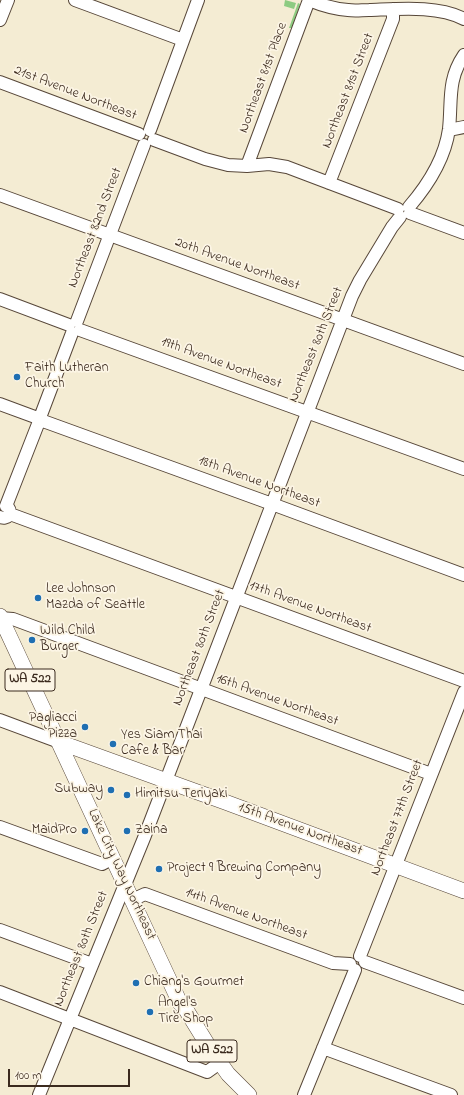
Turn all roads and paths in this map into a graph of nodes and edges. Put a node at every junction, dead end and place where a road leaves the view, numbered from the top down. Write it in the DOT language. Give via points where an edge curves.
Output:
graph roads {
  1 [pos="8,0"];
  2 [pos="75,0"];
  3 [pos="198,0"];
  4 [pos="309,0"];
  5 [pos="413,5"];
  6 [pos="393,9"];
  7 [pos="464,19"];
  8 [pos="0,20"];
  9 [pos="183,40"];
  10 [pos="464,55"];
  11 [pos="0,82"];
  12 [pos="464,128"];
  13 [pos="449,130"];
  14 [pos="147,137"];
  15 [pos="247,166"];
  16 [pos="329,183"];
  17 [pos="0,195"];
  18 [pos="404,212"];
  19 [pos="464,233"];
  20 [pos="110,235"];
  21 [pos="0,299"];
  22 [pos="342,320"];
  23 [pos="74,327"];
  24 [pos="464,364"];
  25 [pos="0,404"];
  26 [pos="307,411"];
  27 [pos="40,419"];
  28 [pos="464,469"];
  29 [pos="272,504"];
  30 [pos="3,514"];
  31 [pos="464,575"];
  32 [pos="236,597"];
  33 [pos="0,617"];
  34 [pos="464,681"];
  35 [pos="200,689"];
  36 [pos="464,692"];
  37 [pos="0,720"];
  38 [pos="59,742"];
  39 [pos="431,774"];
  40 [pos="166,780"];
  41 [pos="0,827"];
  42 [pos="113,858"];
  43 [pos="396,865"];
  44 [pos="125,883"];
  45 [pos="464,890"];
  46 [pos="132,900"];
  47 [pos="0,930"];
  48 [pos="363,959"];
  49 [pos="92,964"];
  50 [pos="352,967"];
  51 [pos="0,992"];
  52 [pos="464,998"];
  53 [pos="180,1003"];
  54 [pos="70,1019"];
  55 [pos="323,1048"];
  56 [pos="214,1068"];
  57 [pos="39,1095"];
  58 [pos="236,1095"];
  59 [pos="249,1095"];
  60 [pos="304,1095"];
  61 [pos="451,1095"];
  1 -- 8 [label="street"];
  2 -- 9 [label="street"];
  3 -- 9 [label="street, Northeast 82nd Street"];
  4 -- 6 [label="street" via="348,10"];
  4 -- 15 [label="street, Northeast 81st Place"];
  5 -- 6 [label="street"];
  5 -- 7 [label="street"];
  6 -- 16 [label="street, Northeast 81st Street" via="393,19"];
  9 -- 14 [label="street, Northeast 82nd Street"];
  10 -- 13 [label="street, Northeast 80th Street" via="454,72 450,95"];
  11 -- 14 [label="street, 21st Avenue Northeast"];
  12 -- 13 [label="street"];
  13 -- 18 [label="street, Northeast 80th Street" via="438,166"];
  14 -- 15 [label="street, 21st Avenue Northeast" via="217,162"];
  14 -- 20 [label="street, Northeast 82nd Street"];
  15 -- 16 [label="street, 21st Avenue Northeast" via="278,165"];
  16 -- 18 [label="street, 21st Avenue Northeast"];
  17 -- 20 [label="street, 20th Avenue Northeast"];
  18 -- 19 [label="street, 21st Avenue Northeast"];
  18 -- 22 [label="street, Northeast 80th Street" via="360,280"];
  20 -- 22 [label="street, 20th Avenue Northeast"];
  20 -- 23 [label="street, Northeast 82nd Street"];
  21 -- 23 [label="street, 19th Avenue Northeast"];
  22 -- 24 [label="street, 20th Avenue Northeast"];
  22 -- 26 [label="street, Northeast 80th Street"];
  23 -- 26 [label="street, 19th Avenue Northeast"];
  23 -- 27 [label="street, Northeast 82nd Street"];
  25 -- 27 [label="street, 18th Avenue Northeast"];
  26 -- 28 [label="street, 19th Avenue Northeast"];
  26 -- 29 [label="street, Northeast 80th Street"];
  27 -- 29 [label="street, 18th Avenue Northeast"];
  27 -- 30 [label="street, Northeast 82nd Street"];
  29 -- 31 [label="street, 18th Avenue Northeast"];
  29 -- 32 [label="street, Northeast 80th Street"];
  30 -- 32 [label="street, 17th Avenue Northeast"];
  32 -- 34 [label="street, 17th Avenue Northeast"];
  32 -- 35 [label="street, Northeast 80th Street"];
  33 -- 35 [label="street, 16th Avenue Northeast" via="13,619"];
  33 -- 38 [label="main road, Lake City Way Northeast / WA 522"];
  35 -- 39 [label="street, 16th Avenue Northeast"];
  35 -- 40 [label="street, Northeast 80th Street"];
  36 -- 39 [label="street, Northeast 77th Street"];
  37 -- 38 [label="street, 15th Avenue Northeast"];
  38 -- 40 [label="main road, 15th Avenue Northeast"];
  38 -- 42 [label="main road, Lake City Way Northeast / WA 522"];
  39 -- 43 [label="street, Northeast 77th Street"];
  40 -- 43 [label="main road, 15th Avenue Northeast"];
  40 -- 44 [label="street, Northeast 80th Street"];
  41 -- 42 [label="street" via="102,864"];
  42 -- 44 [label="main road, Lake City Way Northeast / WA 522"];
  43 -- 45 [label="main road, 15th Avenue Northeast"];
  43 -- 48 [label="street, Northeast 77th Street"];
  44 -- 46 [label="main road, Lake City Way Northeast / WA 522"];
  44 -- 49 [label="street, Northeast 80th Street"];
  46 -- 50 [label="street, 14th Avenue Northeast" via="145,894 333,963"];
  46 -- 53 [label="main road, Lake City Way Northeast / WA 522"];
  47 -- 49 [label="street"];
  48 -- 50 [label="street" via="363,969 359,971"];
  48 -- 52 [label="street"];
  49 -- 54 [label="street, Northeast 80th Street"];
  50 -- 55 [label="street"];
  51 -- 54 [label="street"];
  53 -- 56 [label="main road, Lake City Way Northeast / WA 522" via="186,1023"];
  53 -- 59 [label="main road, Lake City Way Northeast / WA 522" via="228,1074"];
  54 -- 56 [label="street" via="207,1072"];
  54 -- 57 [label="street, Northeast 80th Street"];
  55 -- 60 [label="street"];
  55 -- 61 [label="street"];
  56 -- 58 [label="main road, Lake City Way Northeast / WA 522"];
}
